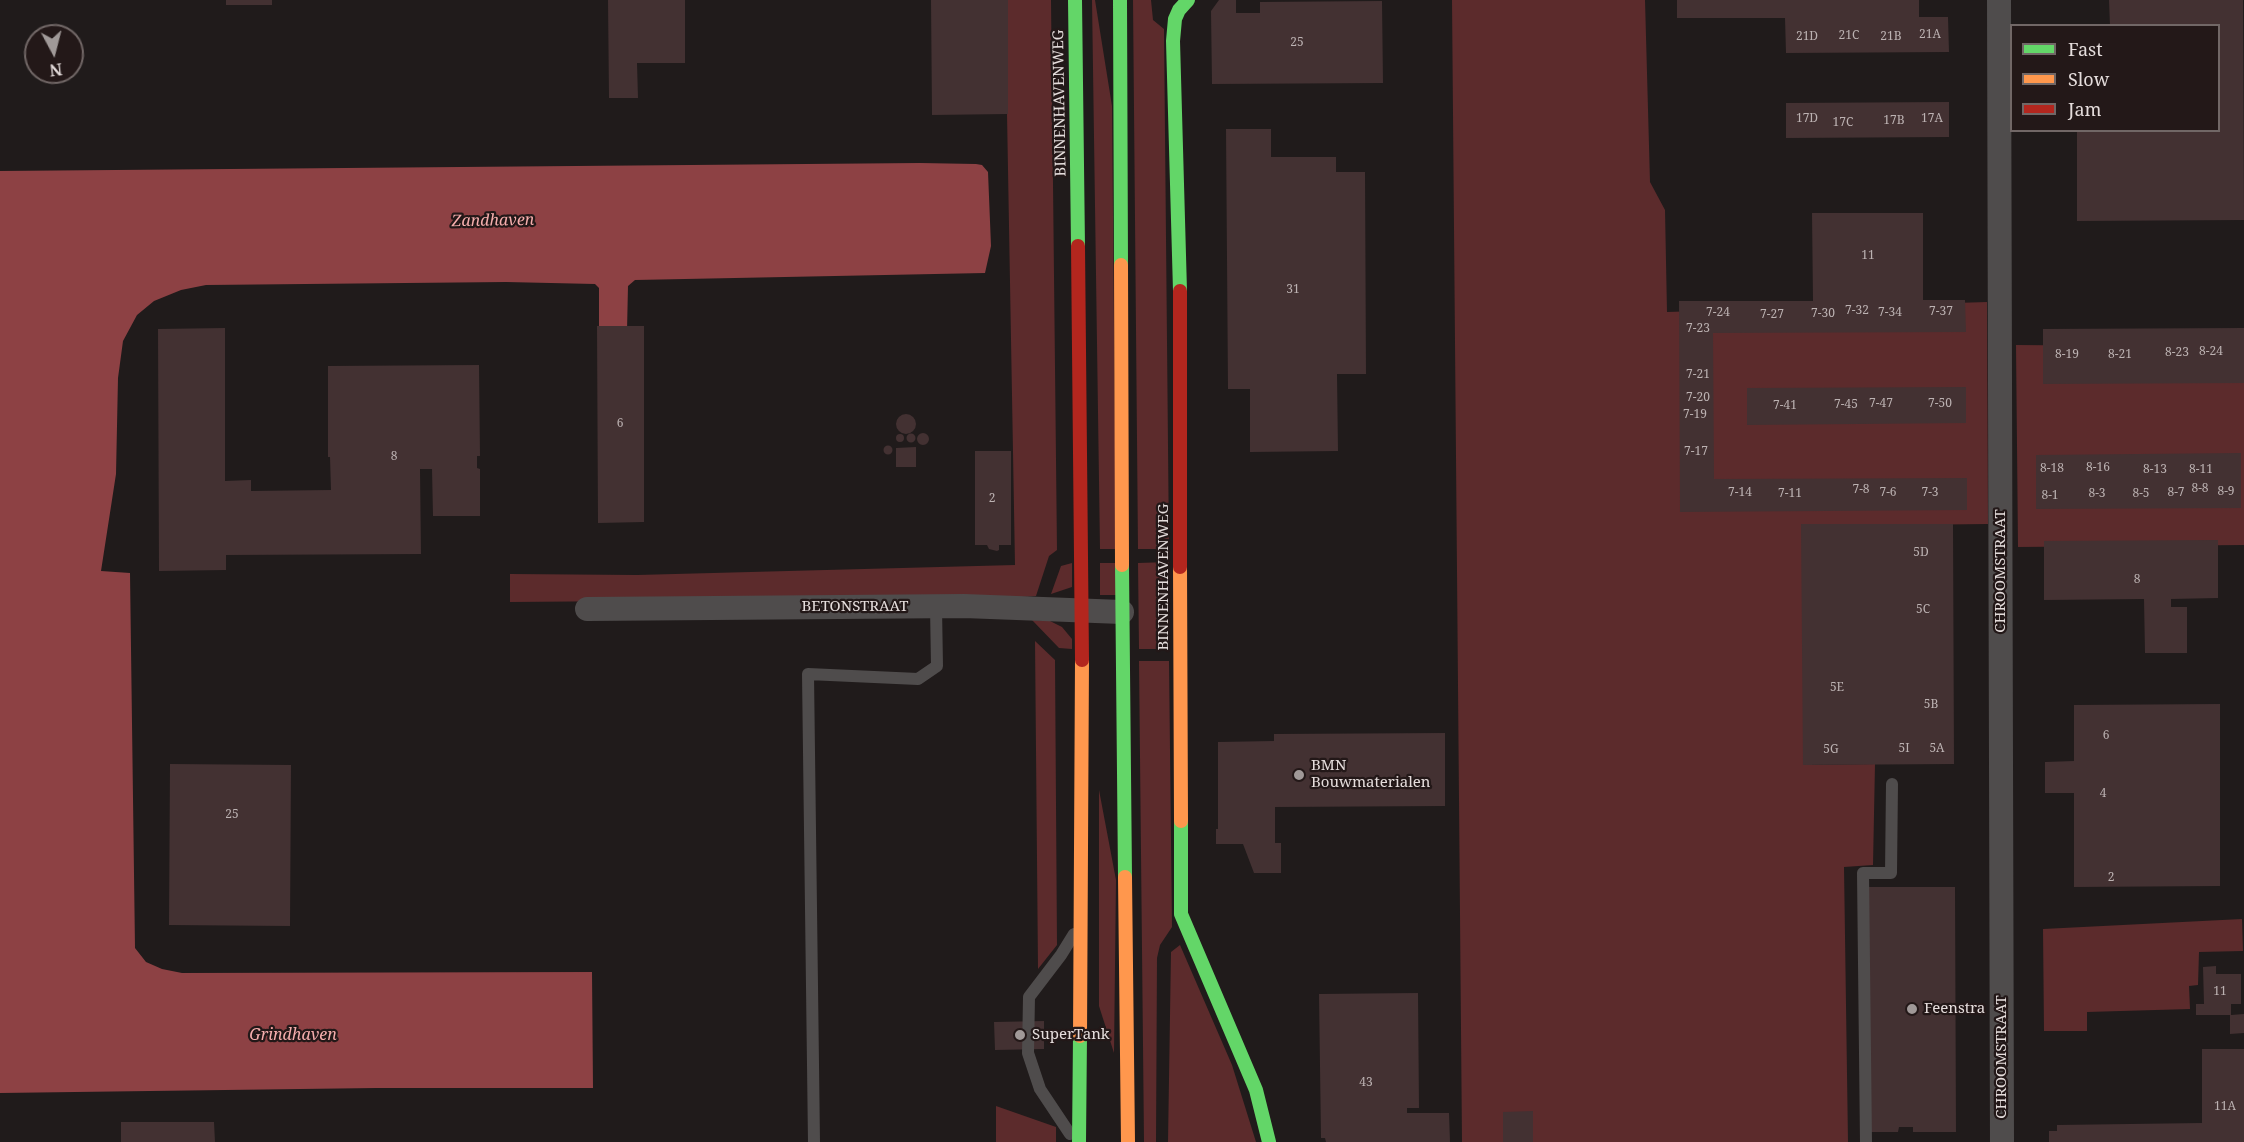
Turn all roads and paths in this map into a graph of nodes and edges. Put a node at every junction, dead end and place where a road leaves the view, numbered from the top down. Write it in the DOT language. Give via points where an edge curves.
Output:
graph roads {
  1 [pos="1076,0"];
  2 [pos="1120,0"];
  3 [pos="1188,0"];
  4 [pos="1999,0"];
  5 [pos="936,607"];
  6 [pos="587,609"];
  7 [pos="1082,610"];
  8 [pos="1122,612"];
  9 [pos="1892,784"];
  10 [pos="1082,920"];
  11 [pos="814,1142"];
  12 [pos="1074,1142"];
  13 [pos="1079,1142"];
  14 [pos="1128,1142"];
  15 [pos="1269,1142"];
  16 [pos="1866,1142"];
  17 [pos="2002,1142"];
  1 -- 7 [label="main road, BINNENHAVENWEG"];
  2 -- 8 [label="main road"];
  3 -- 15 [label="main road, BINNENHAVENWEG" via="1175,19 1173,41 1180,286 1181,914 1256,1090"];
  4 -- 17 [label="street, CHROOMSTRAAT"];
  5 -- 6 [label="street, BETONSTRAAT"];
  5 -- 7 [label="street, BETONSTRAAT"];
  5 -- 11 [label="lane" via="937,666 918,679 808,674"];
  7 -- 8 [label="street, BETONSTRAAT"];
  7 -- 10 [label="main road, BINNENHAVENWEG"];
  8 -- 14 [label="main road"];
  9 -- 16 [label="lane" via="1891,873 1863,873"];
  10 -- 12 [label="lane" via="1029,997 1028,1053 1040,1089"];
  10 -- 13 [label="main road, BINNENHAVENWEG"];
}
